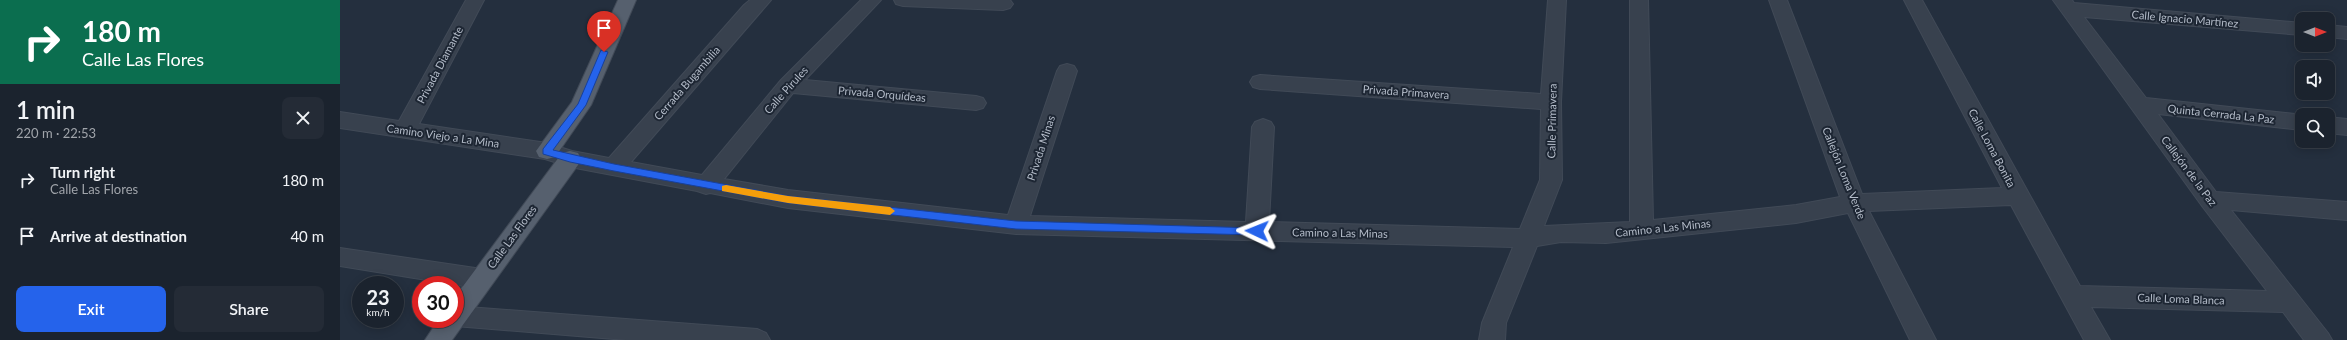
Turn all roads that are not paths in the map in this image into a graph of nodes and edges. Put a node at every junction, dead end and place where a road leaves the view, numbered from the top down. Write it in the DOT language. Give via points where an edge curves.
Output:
graph roads {
  1 [pos="475,0"];
  2 [pos="627,0"];
  3 [pos="762,0"];
  4 [pos="872,0"];
  5 [pos="903,0"];
  6 [pos="1557,0"];
  7 [pos="1639,0"];
  8 [pos="1778,0"];
  9 [pos="1913,0"];
  10 [pos="1003,4"];
  11 [pos="2065,4"];
  12 [pos="2295,28"];
  13 [pos="2335,32"];
  14 [pos="2347,33"];
  15 [pos="1067,71"];
  16 [pos="1260,82"];
  17 [pos="788,85"];
  18 [pos="1551,102"];
  19 [pos="976,103"];
  20 [pos="2140,105"];
  21 [pos="340,120"];
  22 [pos="2295,121"];
  23 [pos="2335,126"];
  24 [pos="1263,127"];
  25 [pos="2347,127"];
  26 [pos="405,130"];
  27 [pos="547,151"];
  28 [pos="570,159"];
  29 [pos="614,167"];
  30 [pos="706,186"];
  31 [pos="2017,196"];
  32 [pos="2210,200"];
  33 [pos="1854,203"];
  34 [pos="2347,211"];
  35 [pos="1016,225"];
  36 [pos="1642,229"];
  37 [pos="1257,231"];
  38 [pos="1526,238"];
  39 [pos="340,257"];
  40 [pos="482,279"];
  41 [pos="2071,296"];
  42 [pos="2290,302"];
  43 [pos="464,304"];
  44 [pos="464,317"];
  45 [pos="447,328"];
  46 [pos="438,340"];
  47 [pos="757,340"];
  48 [pos="1492,340"];
  49 [pos="1923,340"];
  50 [pos="2097,340"];
  51 [pos="2319,340"];
  1 -- 26 [label="street, Privada Diamante"];
  2 -- 27 [label="main road" via="582,105"];
  3 -- 29 [label="street, Cerrada Bugambilia" via="751,9"];
  4 -- 17 [label="street, Calle Pirules"];
  5 -- 10 [label="street"];
  6 -- 18 [label="street, Calle Primavera"];
  7 -- 36 [label="street"];
  8 -- 33 [label="street, Callejón Loma Verde"];
  9 -- 31 [label="street, Calle Loma Bonita"];
  11 -- 12 [label="street, Calle Ignacio Martínez"];
  11 -- 20 [label="street, Callejón de la Paz"];
  13 -- 14 [label="street"];
  15 -- 35 [label="street, Privada Minas"];
  16 -- 18 [label="street, Privada Primavera"];
  17 -- 19 [label="street, Privada Orquídeas"];
  17 -- 30 [label="street, Calle Pirules"];
  18 -- 38 [label="street, Calle Primavera" via="1551,180"];
  20 -- 22 [label="street, Quinta Cerrada La Paz"];
  20 -- 32 [label="street, Callejón de la Paz"];
  21 -- 26 [label="street, Camino Viejo a La Mina"];
  23 -- 25 [label="street"];
  24 -- 37 [label="street"];
  26 -- 27 [label="street, Camino Viejo a La Mina"];
  27 -- 28 [label="street, Camino a Las Minas"];
  28 -- 29 [label="street, Camino a Las Minas"];
  28 -- 40 [label="main road, Calle Las Flores"];
  29 -- 30 [label="street, Camino a Las Minas"];
  30 -- 35 [label="street, Camino a Las Minas" via="788,199"];
  31 -- 33 [label="street, Camino a Las Minas"];
  31 -- 41 [label="street, Calle Loma Bonita"];
  32 -- 34 [label="street"];
  32 -- 42 [label="street, Callejón de la Paz"];
  33 -- 36 [label="street, Camino a Las Minas" via="1796,214"];
  33 -- 49 [label="street, Callejón Loma Verde"];
  35 -- 37 [label="street, Camino a Las Minas"];
  36 -- 38 [label="street, Camino a Las Minas" via="1606,234 1561,233"];
  37 -- 38 [label="street, Camino a Las Minas"];
  38 -- 48 [label="street, Calle Primavera" via="1494,323"];
  39 -- 40 [label="street"];
  40 -- 43 [label="main road, Calle Las Flores"];
  41 -- 42 [label="street, Calle Loma Blanca"];
  41 -- 50 [label="street, Calle Loma Bonita"];
  42 -- 51 [label="street, Callejón de la Paz"];
  44 -- 47 [label="street"];
  45 -- 46 [label="main road"];
}
